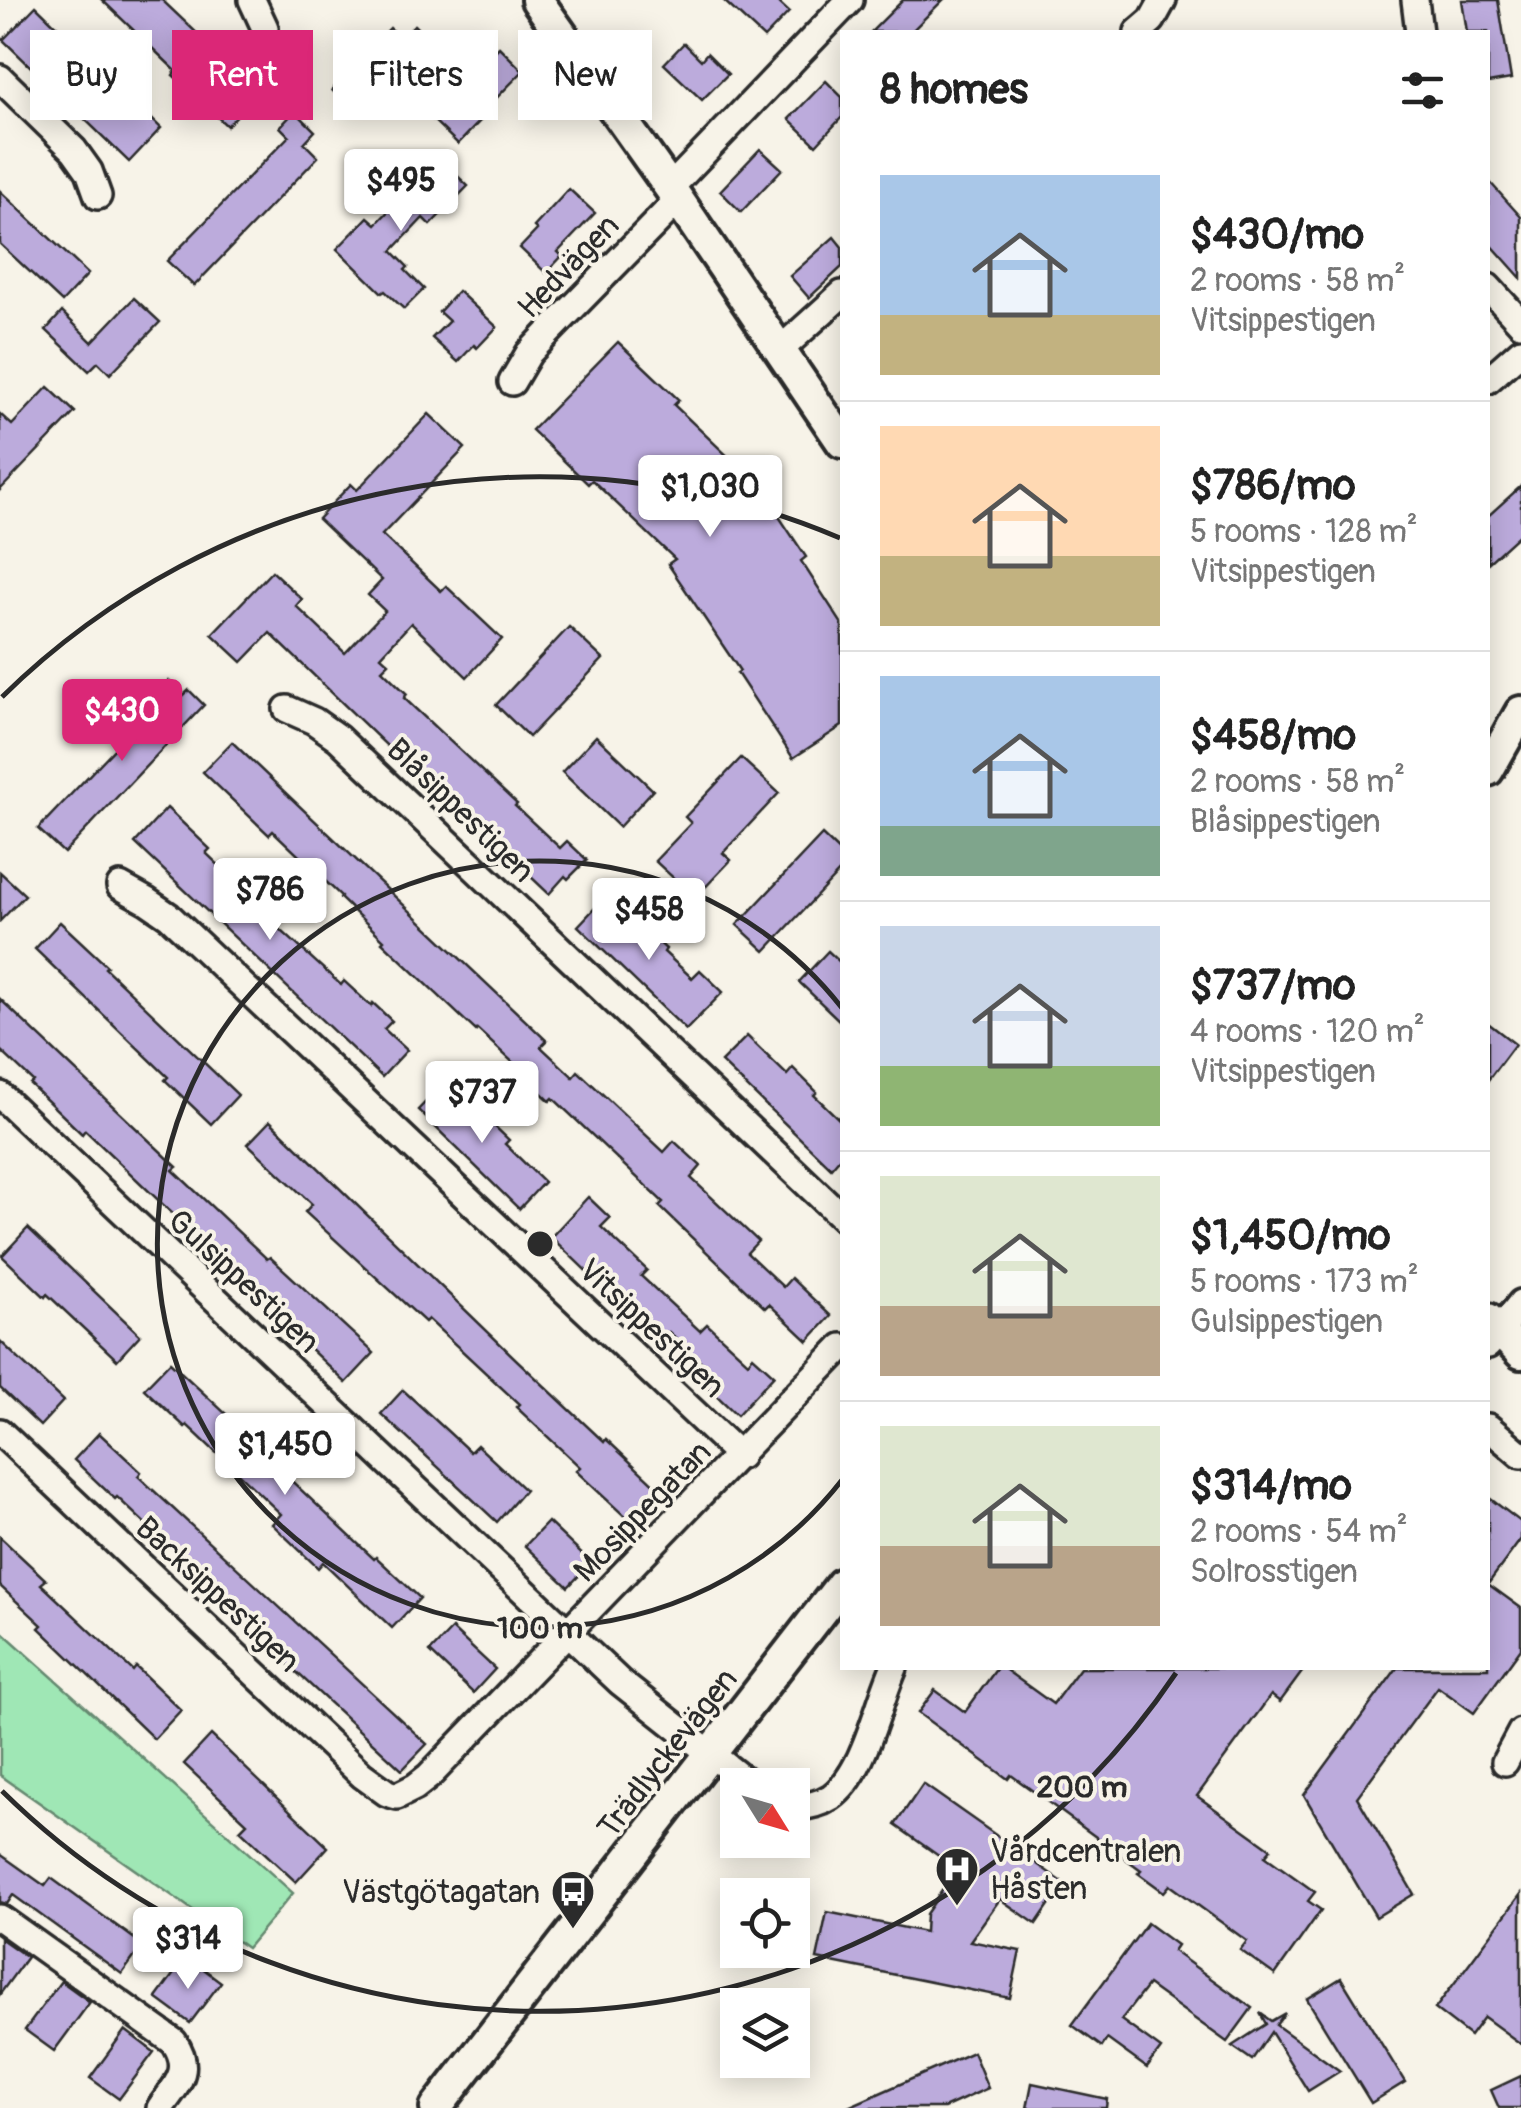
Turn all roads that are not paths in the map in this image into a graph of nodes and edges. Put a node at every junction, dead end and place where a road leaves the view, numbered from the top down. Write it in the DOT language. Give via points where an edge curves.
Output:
graph roads {
  1 [pos="252,0"];
  2 [pos="538,0"];
  3 [pos="850,0"];
  4 [pos="1163,0"];
  5 [pos="1415,0"];
  6 [pos="265,28"];
  7 [pos="1140,30"];
  8 [pos="1420,30"];
  9 [pos="0,78"];
  10 [pos="674,194"];
  11 [pos="98,196"];
  12 [pos="1490,289"];
  13 [pos="840,296"];
  14 [pos="1521,323"];
  15 [pos="780,350"];
  16 [pos="1521,351"];
  17 [pos="512,382"];
  18 [pos="1490,391"];
  19 [pos="840,439"];
  20 [pos="1521,701"];
  21 [pos="287,709"];
  22 [pos="1521,712"];
  23 [pos="1490,735"];
  24 [pos="1490,766"];
  25 [pos="120,886"];
  26 [pos="0,1095"];
  27 [pos="840,1216"];
  28 [pos="1521,1303"];
  29 [pos="1491,1332"];
  30 [pos="840,1350"];
  31 [pos="1521,1353"];
  32 [pos="1490,1429"];
  33 [pos="0,1432"];
  34 [pos="1521,1455"];
  35 [pos="740,1456"];
  36 [pos="840,1587"];
  37 [pos="569,1632"];
  38 [pos="893,1670"];
  39 [pos="1521,1732"];
  40 [pos="710,1755"];
  41 [pos="1505,1762"];
  42 [pos="727,1768"];
  43 [pos="397,1796"];
  44 [pos="810,1804"];
  45 [pos="0,1918"];
  46 [pos="160,2108"];
  47 [pos="436,2108"];
  1 -- 6 [label="street"];
  2 -- 10 [label="street"];
  3 -- 10 [label="street, Hedvägen"];
  4 -- 7 [label="street"];
  5 -- 8 [label="street"];
  9 -- 11 [label="street" via="74,150"];
  10 -- 15 [label="street"];
  10 -- 17 [label="street, Hedvägen" via="538,343"];
  12 -- 14 [label="street"];
  13 -- 15 [label="street"];
  15 -- 19 [label="street"];
  16 -- 18 [label="street"];
  20 -- 23 [label="street"];
  21 -- 27 [label="street, Blåsippestigen" via="338,738"];
  22 -- 24 [label="street"];
  25 -- 35 [label="street, Vitsippestigen" via="169,916"];
  26 -- 37 [label="street, Gulsippestigen"];
  28 -- 29 [label="street"];
  29 -- 31 [label="street"];
  30 -- 35 [label="street, Mosippegatan"];
  32 -- 34 [label="street"];
  33 -- 43 [label="street, Backsippestigen" via="362,1775"];
  35 -- 37 [label="street, Mosippegatan"];
  36 -- 40 [label="street, Trädlyckevägen"];
  37 -- 40 [label="street, Gulsippestigen"];
  37 -- 43 [label="street, Mosippegatan" via="429,1776"];
  38 -- 44 [label="street" via="852,1775 833,1795"];
  39 -- 41 [label="street"];
  40 -- 42 [label="street, Gulsippestigen"];
  40 -- 47 [label="street, Trädlyckevägen"];
  45 -- 46 [label="street" via="174,2042 184,2068"];
}
